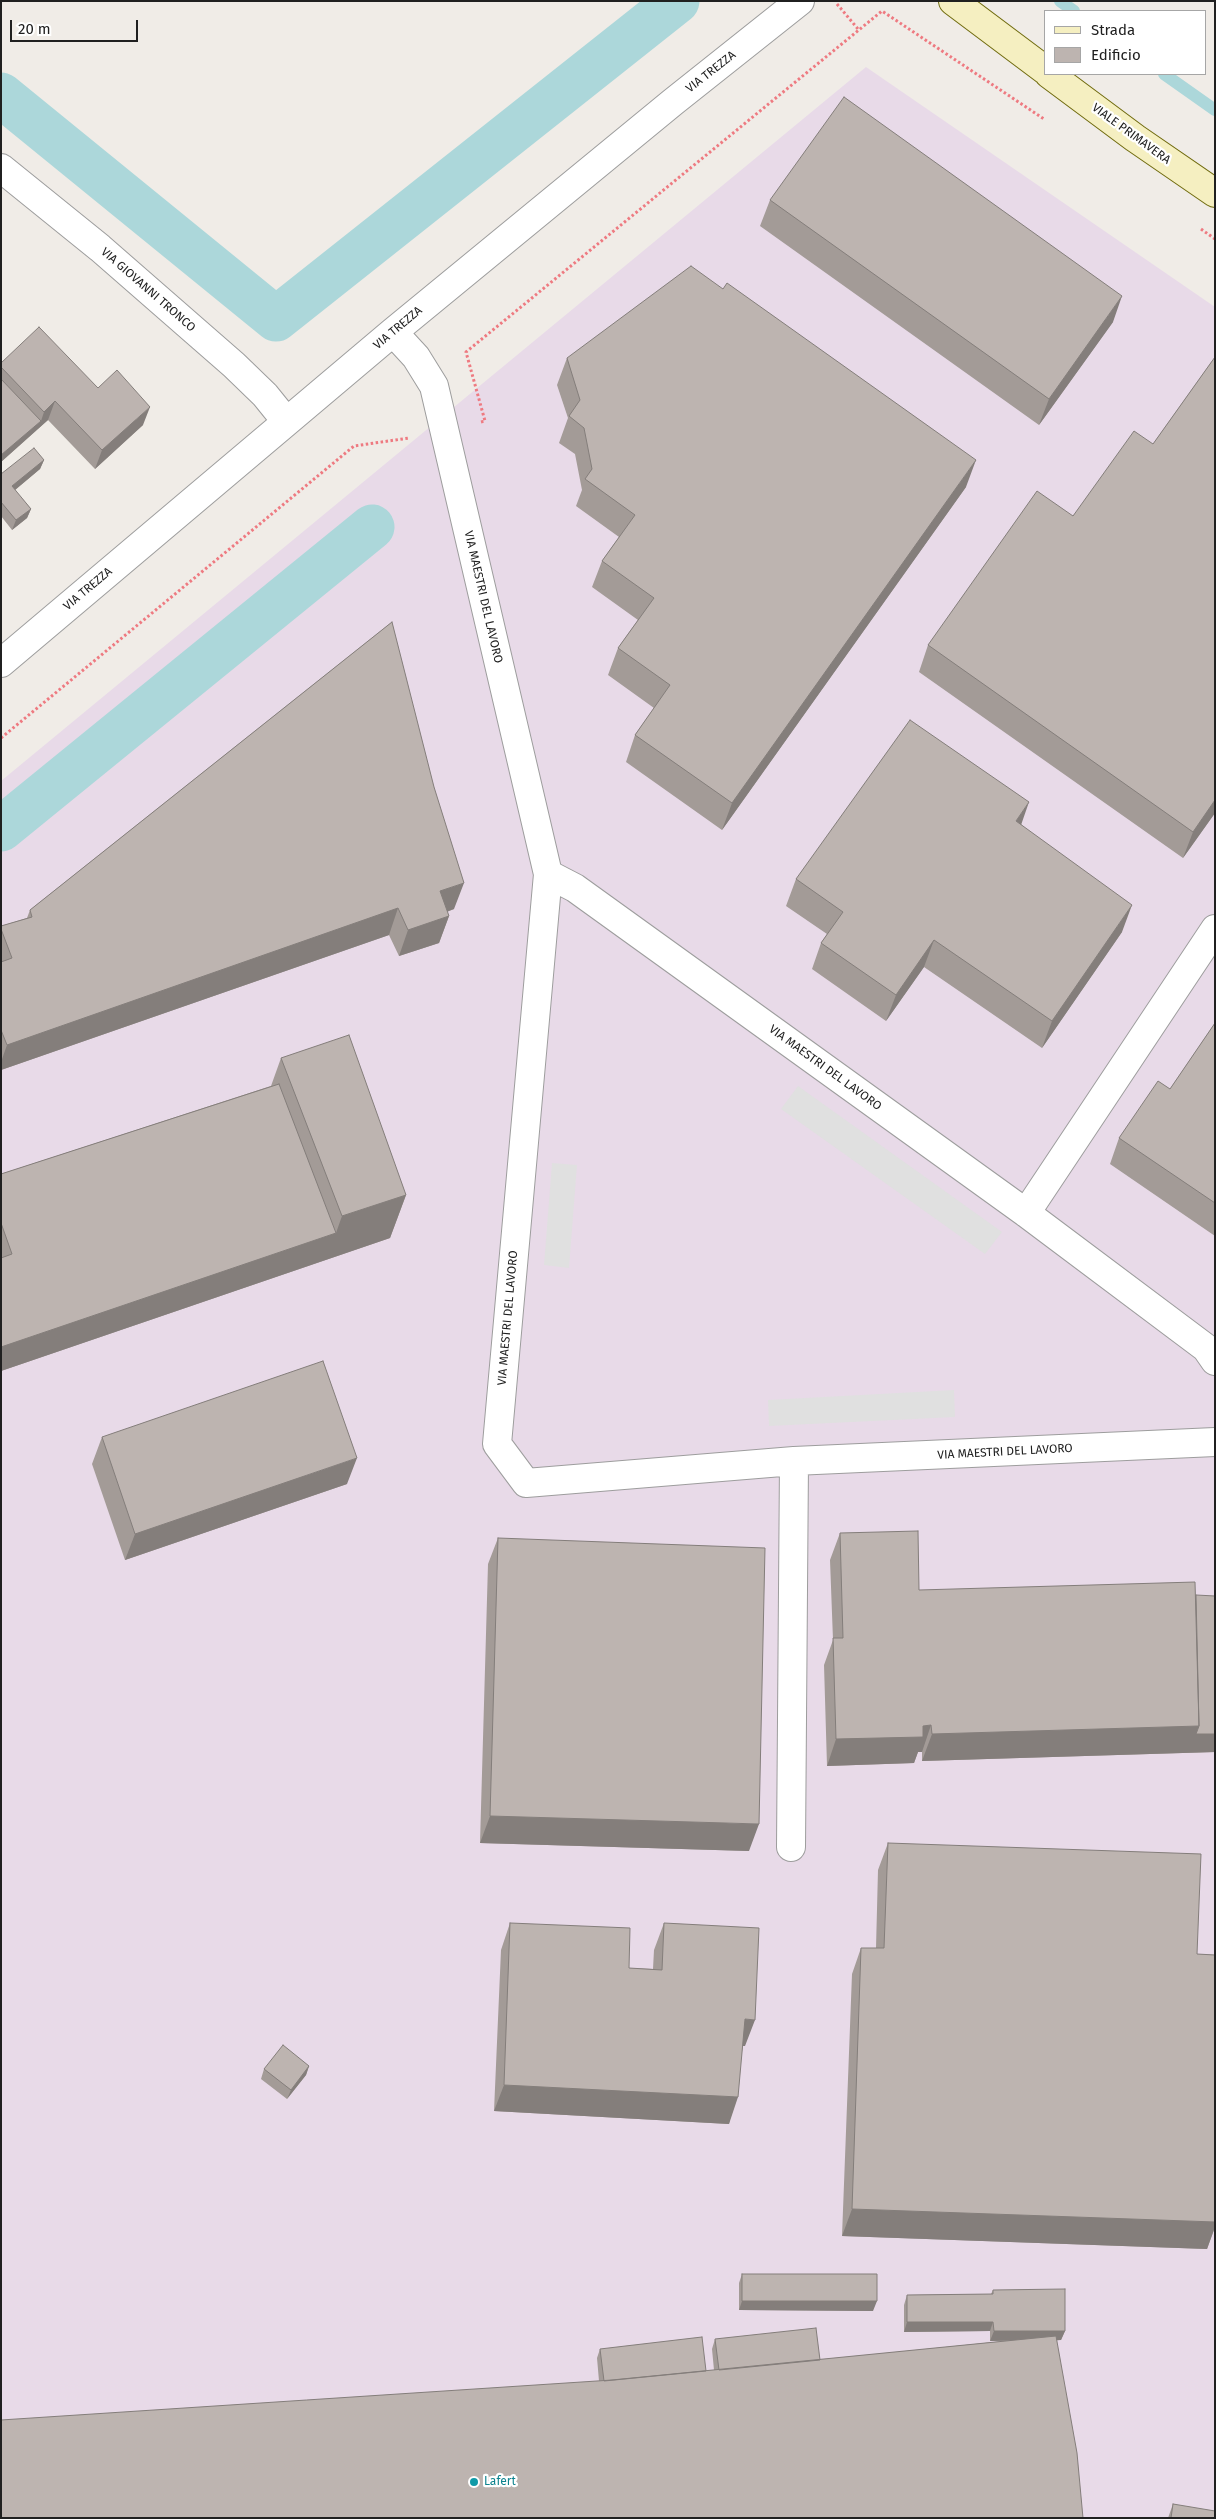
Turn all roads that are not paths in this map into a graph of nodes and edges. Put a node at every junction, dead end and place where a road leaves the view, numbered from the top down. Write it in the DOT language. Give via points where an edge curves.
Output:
graph roads {
  1 [pos="800,1"];
  2 [pos="953,1"];
  3 [pos="1044,69"];
  4 [pos="1050,75"];
  5 [pos="1,168"];
  6 [pos="1215,193"];
  7 [pos="393,332"];
  8 [pos="286,421"];
  9 [pos="1,663"];
  10 [pos="548,874"];
  11 [pos="1215,929"];
  12 [pos="1026,1213"];
  13 [pos="1215,1361"];
  14 [pos="1215,1442"];
  15 [pos="794,1461"];
  16 [pos="791,1847"];
  1 -- 7 [label="street, VIA TREZZA"];
  2 -- 3 [label="main road"];
  4 -- 6 [label="main road, VIALE PRIMAVERA"];
  5 -- 8 [label="street, VIA GIOVANNI TRONCO" via="100,248 234,365"];
  7 -- 8 [label="street, VIA TREZZA"];
  7 -- 10 [label="street, VIA MAESTRI DEL LAVORO" via="416,358 434,386"];
  8 -- 9 [label="street, VIA TREZZA"];
  10 -- 12 [label="street, VIA MAESTRI DEL LAVORO" via="575,888"];
  10 -- 15 [label="street, VIA MAESTRI DEL LAVORO" via="497,1444 526,1483"];
  11 -- 12 [label="street"];
  12 -- 13 [label="street, VIA MAESTRI DEL LAVORO" via="1206,1348"];
  14 -- 15 [label="street, VIA MAESTRI DEL LAVORO"];
  15 -- 16 [label="street"];
}
